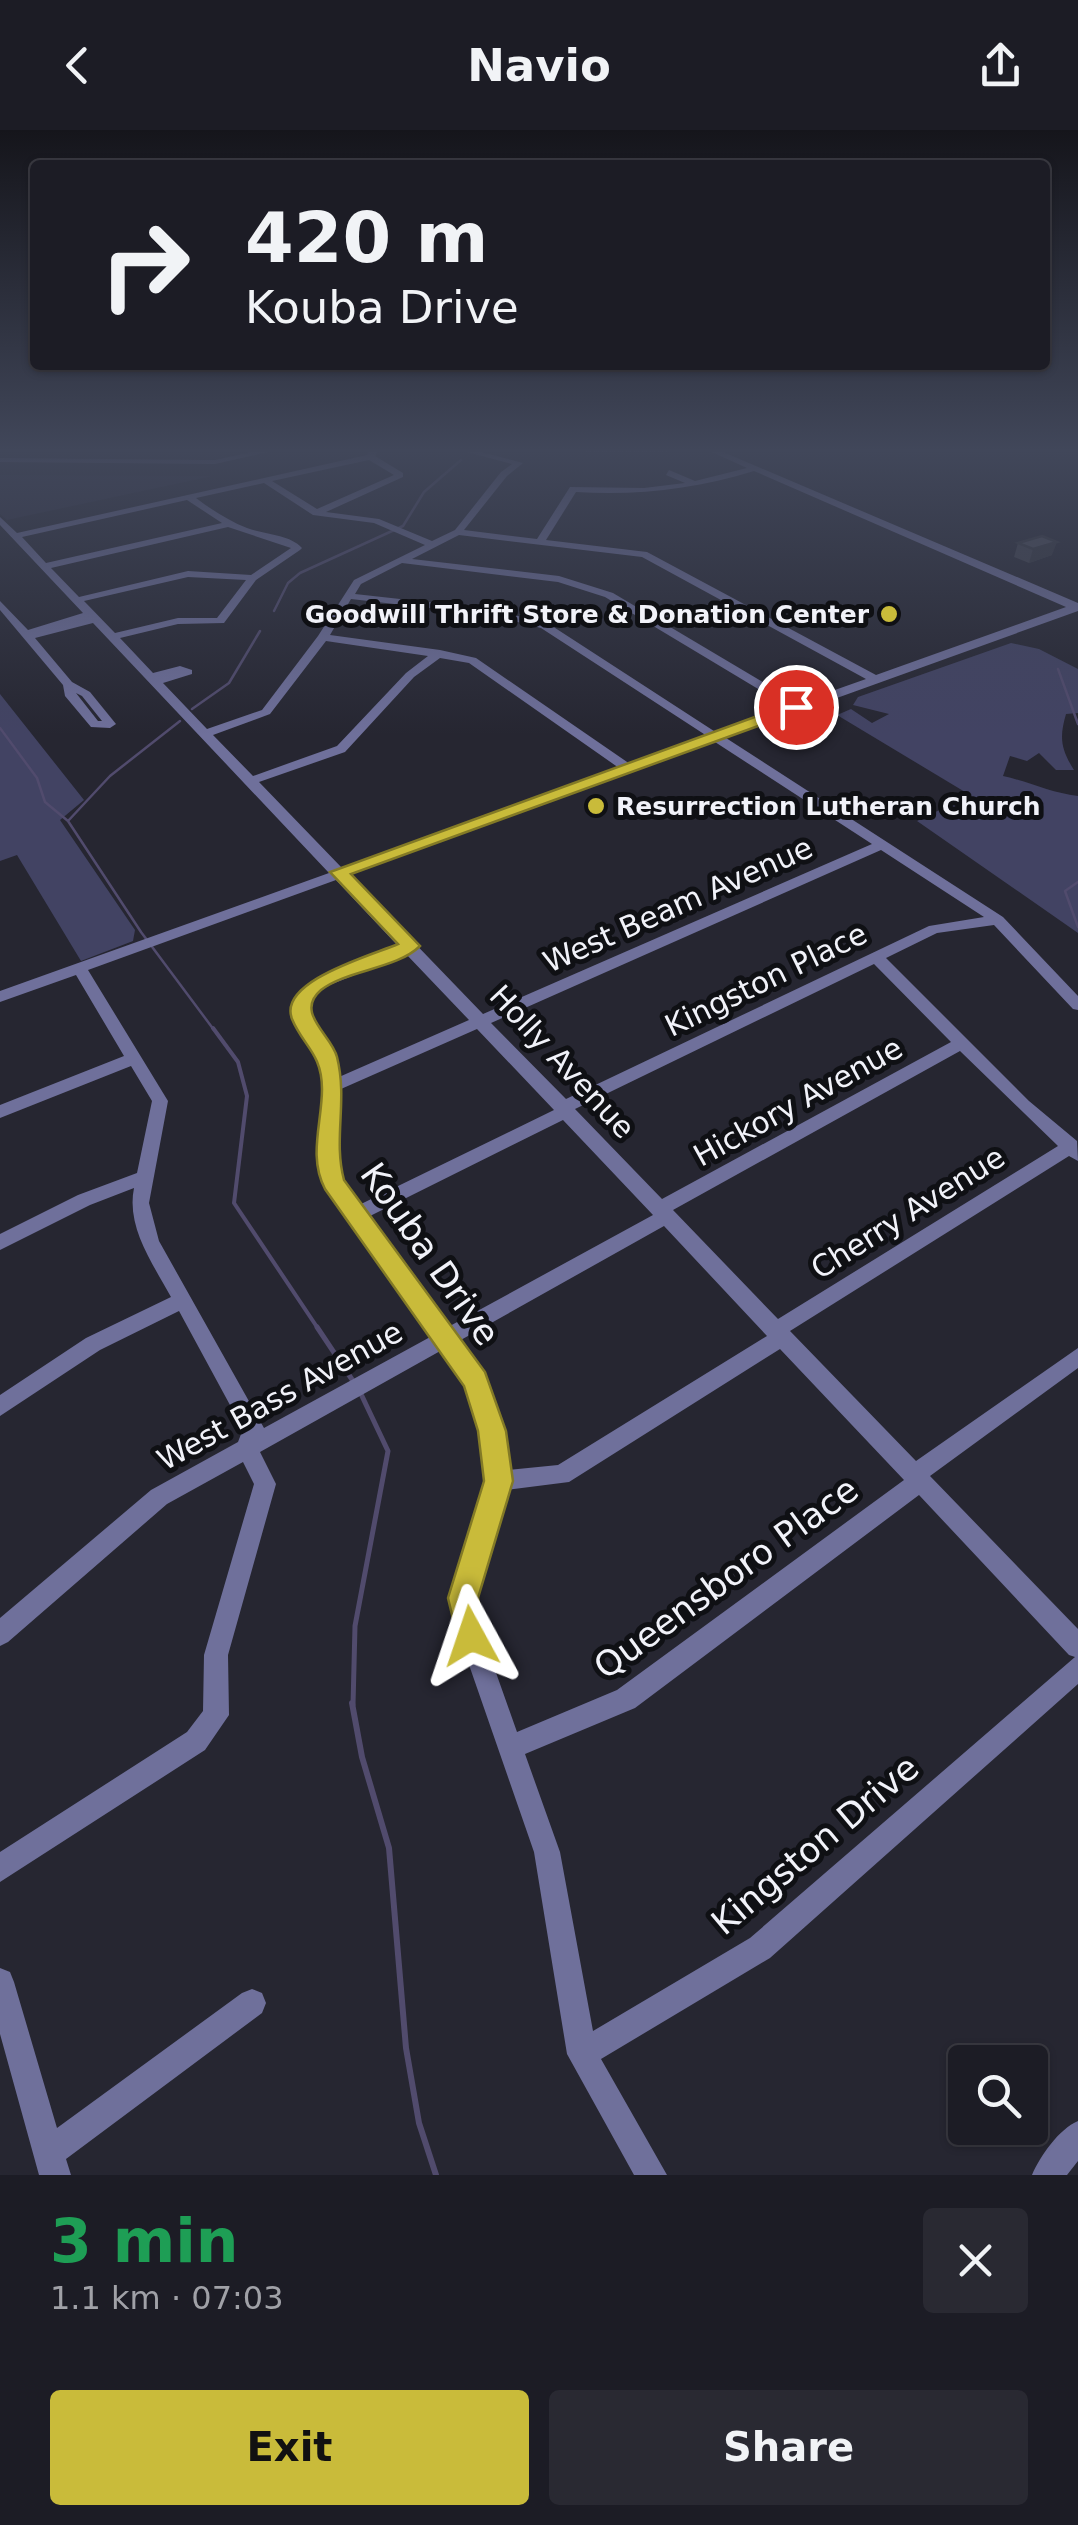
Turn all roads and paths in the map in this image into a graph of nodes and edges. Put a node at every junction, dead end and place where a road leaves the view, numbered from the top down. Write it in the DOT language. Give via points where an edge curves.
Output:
graph roads {
  1 [pos="23,544"];
  2 [pos="140,544"];
  3 [pos="296,544"];
  4 [pos="431,544"];
  5 [pos="584,544"];
  6 [pos="934,544"];
  7 [pos="399,560"];
  8 [pos="45,566"];
  9 [pos="253,578"];
  10 [pos="347,596"];
  11 [pos="77,600"];
  12 [pos="0,604"];
  13 [pos="1077,607"];
  14 [pos="93,617"];
  15 [pos="26,634"];
  16 [pos="112,637"];
  17 [pos="324,638"];
  18 [pos="440,653"];
  19 [pos="874,679"];
  20 [pos="68,684"];
  21 [pos="796,707"];
  22 [pos="205,734"];
  23 [pos="714,737"];
  24 [pos="626,768"];
  25 [pos="251,781"];
  26 [pos="879,846"];
  27 [pos="339,872"];
  28 [pos="998,920"];
  29 [pos="411,946"];
  30 [pos="876,957"];
  31 [pos="80,968"];
  32 [pos="0,997"];
  33 [pos="1078,1005"];
  34 [pos="483,1021"];
  35 [pos="962,1043"];
  36 [pos="134,1058"];
  37 [pos="333,1086"];
  38 [pos="565,1110"];
  39 [pos="0,1112"];
  40 [pos="1074,1150"];
  41 [pos="145,1177"];
  42 [pos="664,1212"];
  43 [pos="354,1214"];
  44 [pos="0,1243"];
  45 [pos="180,1301"];
  46 [pos="779,1333"];
  47 [pos="445,1339"];
  48 [pos="1078,1357"];
  49 [pos="0,1407"];
  50 [pos="247,1447"];
  51 [pos="917,1478"];
  52 [pos="499,1481"];
  53 [pos="0,1634"];
  54 [pos="1078,1646"];
  55 [pos="1078,1668"];
  56 [pos="512,1747"];
  57 [pos="0,1868"];
  58 [pos="0,1982"];
  59 [pos="252,2002"];
  60 [pos="582,2054"];
  61 [pos="1078,2136"];
  62 [pos="52,2164"];
  63 [pos="651,2175"];
  64 [pos="1048,2175"];
  1 -- 8 [label="street, Holly Avenue"];
  2 -- 8 [label="street"];
  3 -- 9 [label="street"];
  4 -- 7 [label="street"];
  5 -- 19 [label="street" via="654,558"];
  6 -- 13 [label="street"];
  7 -- 10 [label="street" via="357,582"];
  7 -- 21 [label="street" via="583,585"];
  8 -- 11 [label="street, Holly Avenue"];
  9 -- 11 [label="street" via="188,574"];
  9 -- 16 [label="street" via="220,621 178,621"];
  10 -- 17 [label="street"];
  10 -- 23 [label="street" via="534,621"];
  11 -- 14 [label="street, Holly Avenue"];
  12 -- 15 [label="street"];
  13 -- 19 [label="street"];
  14 -- 15 [label="street"];
  14 -- 16 [label="street, Holly Avenue"];
  15 -- 20 [label="street"];
  16 -- 22 [label="street, Holly Avenue"];
  17 -- 18 [label="street"];
  17 -- 22 [label="street" via="266,712"];
  18 -- 24 [label="street" via="487,668"];
  18 -- 25 [label="street" via="410,675 341,749"];
  19 -- 21 [label="street"];
  21 -- 23 [label="street"];
  22 -- 25 [label="street, Holly Avenue"];
  23 -- 24 [label="street"];
  23 -- 26 [label="street"];
  24 -- 27 [label="street"];
  25 -- 27 [label="street, Holly Avenue"];
  26 -- 28 [label="street"];
  26 -- 34 [label="street, West Beam Avenue"];
  27 -- 29 [label="street, Holly Avenue"];
  27 -- 31 [label="street"];
  28 -- 30 [label="street, Kingston Place" via="934,929"];
  28 -- 33 [label="street"];
  29 -- 34 [label="street, Holly Avenue"];
  29 -- 37 [label="street, Kouba Drive" via="306,995 302,1018 324,1048"];
  30 -- 35 [label="street"];
  30 -- 38 [label="street, Kingston Place"];
  31 -- 32 [label="street"];
  31 -- 36 [label="street"];
  34 -- 37 [label="street, West Beam Avenue"];
  34 -- 38 [label="street, Holly Avenue"];
  35 -- 40 [label="street"];
  35 -- 42 [label="street, Hickory Avenue"];
  36 -- 39 [label="street"];
  36 -- 41 [label="street" via="160,1102"];
  37 -- 43 [label="street, Kouba Drive" via="327,1159 333,1183"];
  38 -- 42 [label="street, Holly Avenue"];
  38 -- 43 [label="street, Kingston Place"];
  40 -- 46 [label="street, Cherry Avenue"];
  41 -- 44 [label="street"];
  41 -- 45 [label="street" via="140,1203 150,1242"];
  42 -- 46 [label="street, Holly Avenue"];
  42 -- 47 [label="street, West Bass Avenue"];
  43 -- 47 [label="street, Kouba Drive"];
  45 -- 49 [label="street" via="93,1344"];
  45 -- 50 [label="street" via="254,1428"];
  46 -- 51 [label="street, Holly Avenue"];
  46 -- 52 [label="street, Cherry Avenue" via="561,1475"];
  47 -- 50 [label="street, West Bass Avenue"];
  47 -- 52 [label="street, Kouba Drive" via="476,1381"];
  48 -- 51 [label="street, Queensboro Place"];
  50 -- 53 [label="street, West Bass Avenue" via="158,1497"];
  50 -- 57 [label="street" via="265,1484 216,1655 216,1716 196,1740"];
  51 -- 54 [label="street, Holly Avenue"];
  51 -- 56 [label="street, Queensboro Place" via="626,1699"];
  52 -- 56 [label="street, Kouba Drive" via="463,1598"];
  55 -- 60 [label="street, Kingston Drive" via="760,1948"];
  56 -- 60 [label="street, Kouba Drive" via="547,1852"];
  58 -- 62 [label="street"];
  59 -- 62 [label="street"];
  60 -- 63 [label="street, Kouba Drive"];
  61 -- 64 [label="street"];
}
